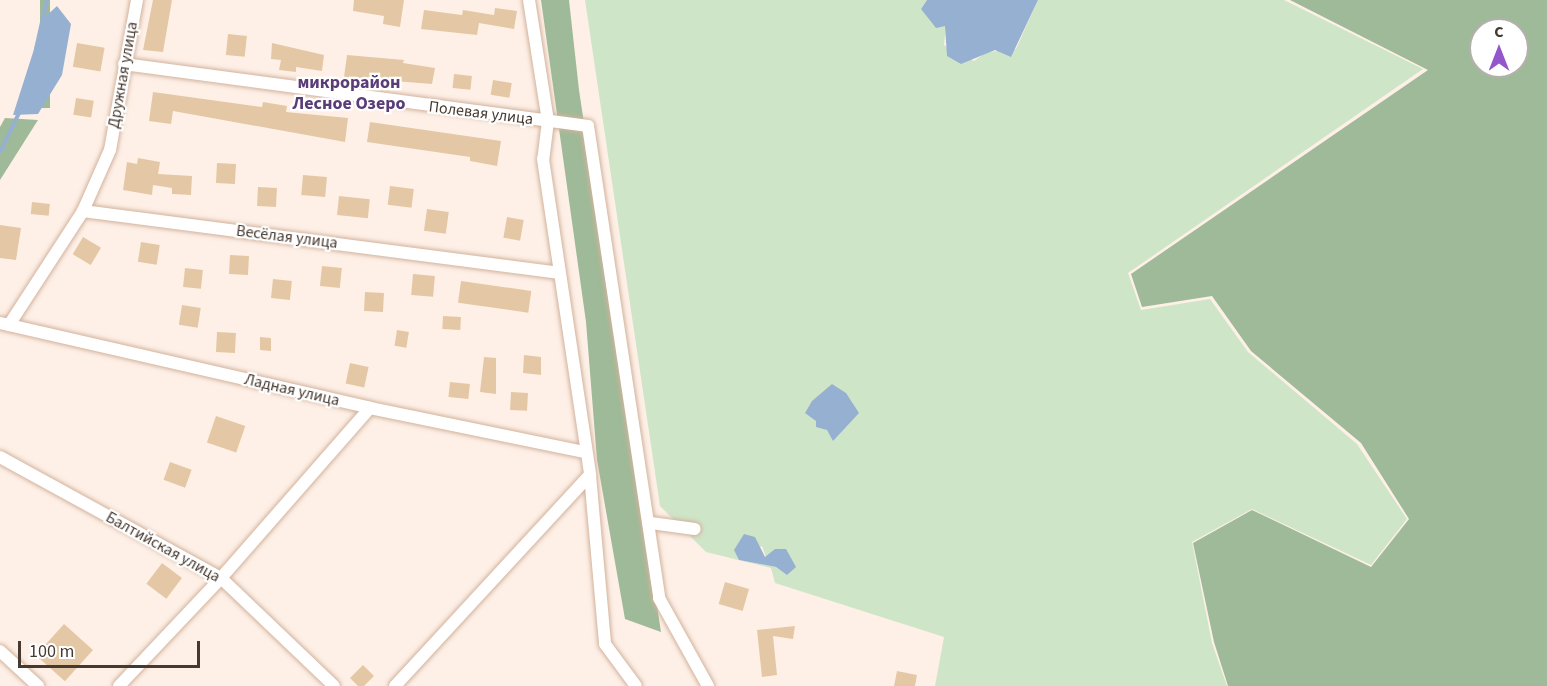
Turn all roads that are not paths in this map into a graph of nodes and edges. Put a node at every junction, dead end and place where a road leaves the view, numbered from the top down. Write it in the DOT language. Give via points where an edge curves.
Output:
graph roads {
  1 [pos="137,0"];
  2 [pos="529,0"];
  3 [pos="124,64"];
  4 [pos="548,121"];
  5 [pos="83,211"];
  6 [pos="558,273"];
  7 [pos="4,324"];
  8 [pos="370,408"];
  9 [pos="584,452"];
  10 [pos="0,457"];
  11 [pos="590,475"];
  12 [pos="651,523"];
  13 [pos="695,529"];
  14 [pos="221,578"];
  15 [pos="0,651"];
  16 [pos="38,686"];
  17 [pos="119,686"];
  18 [pos="334,686"];
  19 [pos="395,686"];
  20 [pos="636,686"];
  21 [pos="708,686"];
  1 -- 3 [label="street, Дружная улица"];
  2 -- 4 [label="street"];
  3 -- 4 [label="street, Полевая улица"];
  3 -- 5 [label="street, Дружная улица" via="110,150"];
  4 -- 6 [label="street" via="543,159 552,195"];
  4 -- 12 [label="street, Полевая улица" via="588,126"];
  5 -- 6 [label="street, Весёлая улица"];
  5 -- 7 [label="street"];
  6 -- 9 [label="street" via="578,381"];
  7 -- 8 [label="street, Ладная улица"];
  8 -- 9 [label="street, Ладная улица"];
  8 -- 14 [label="street"];
  9 -- 11 [label="street"];
  10 -- 14 [label="street, Балтийская улица"];
  11 -- 19 [label="street"];
  11 -- 20 [label="street" via="605,644"];
  12 -- 13 [label="street"];
  12 -- 21 [label="street" via="659,598"];
  14 -- 17 [label="street"];
  14 -- 18 [label="street, Балтийская улица"];
  15 -- 16 [label="street"];
}
